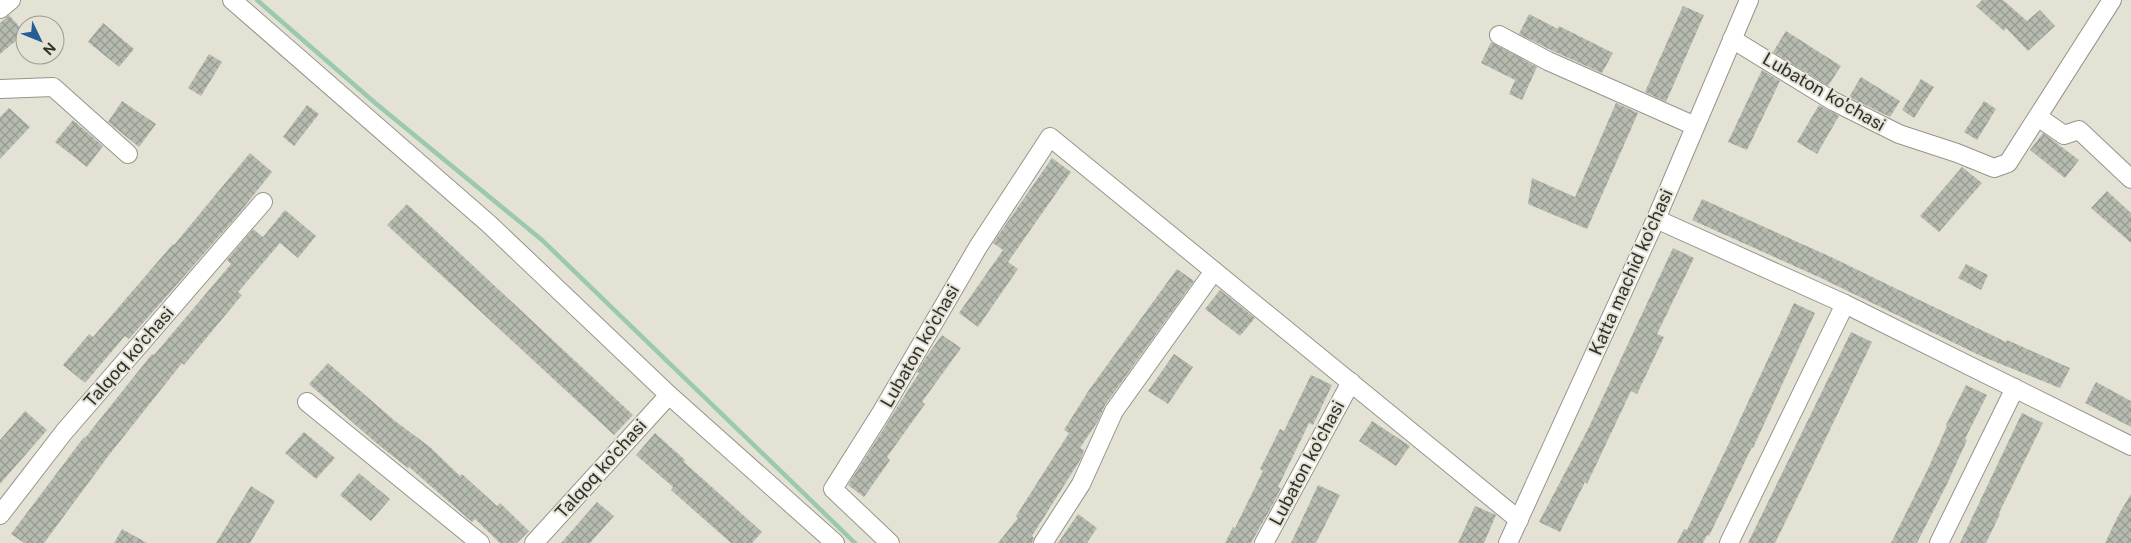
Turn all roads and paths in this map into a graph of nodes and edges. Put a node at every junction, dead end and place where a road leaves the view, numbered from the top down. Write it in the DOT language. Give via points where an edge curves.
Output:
graph roads {
  1 [pos="11,0"];
  2 [pos="232,0"];
  3 [pos="1749,0"];
  4 [pos="2112,0"];
  5 [pos="0,9"];
  6 [pos="1499,35"];
  7 [pos="1732,39"];
  8 [pos="0,89"];
  9 [pos="2038,116"];
  10 [pos="1695,126"];
  11 [pos="128,154"];
  12 [pos="2131,179"];
  13 [pos="262,202"];
  14 [pos="1656,219"];
  15 [pos="1214,271"];
  16 [pos="1845,304"];
  17 [pos="1351,382"];
  18 [pos="2015,388"];
  19 [pos="669,395"];
  20 [pos="307,402"];
  21 [pos="2131,446"];
  22 [pos="0,515"];
  23 [pos="1519,520"];
  24 [pos="480,543"];
  25 [pos="534,543"];
  26 [pos="835,543"];
  27 [pos="890,543"];
  28 [pos="1043,543"];
  29 [pos="1264,543"];
  30 [pos="1508,543"];
  31 [pos="1729,543"];
  32 [pos="1939,543"];
  1 -- 5 [label="street"];
  2 -- 19 [label="street" via="489,224"];
  3 -- 7 [label="street, Katta machid ko'chasi"];
  4 -- 9 [label="street, Lubaton ko'chasi"];
  6 -- 10 [label="street" via="1548,61"];
  7 -- 9 [label="street, Lubaton ko'chasi" via="1832,101 1899,134 1994,168 2008,163"];
  7 -- 10 [label="street, Katta machid ko'chasi"];
  8 -- 11 [label="street" via="53,87"];
  9 -- 12 [label="street" via="2064,135 2079,130"];
  10 -- 14 [label="street, Katta machid ko'chasi"];
  13 -- 22 [label="street, Talqoq ko'chasi" via="64,432"];
  14 -- 16 [label="street"];
  14 -- 23 [label="street, Katta machid ko'chasi"];
  15 -- 17 [label="street"];
  15 -- 27 [label="street, Lubaton ko'chasi" via="1050,136 978,247 833,490"];
  15 -- 28 [label="street" via="1114,411 1081,484"];
  16 -- 18 [label="street"];
  16 -- 31 [label="street"];
  17 -- 23 [label="street"];
  17 -- 29 [label="street, Lubaton ko'chasi"];
  18 -- 21 [label="street"];
  18 -- 32 [label="street"];
  19 -- 25 [label="street, Talqoq ko'chasi"];
  19 -- 26 [label="street"];
  20 -- 24 [label="street"];
  23 -- 30 [label="street, Katta machid ko'chasi"];
}
